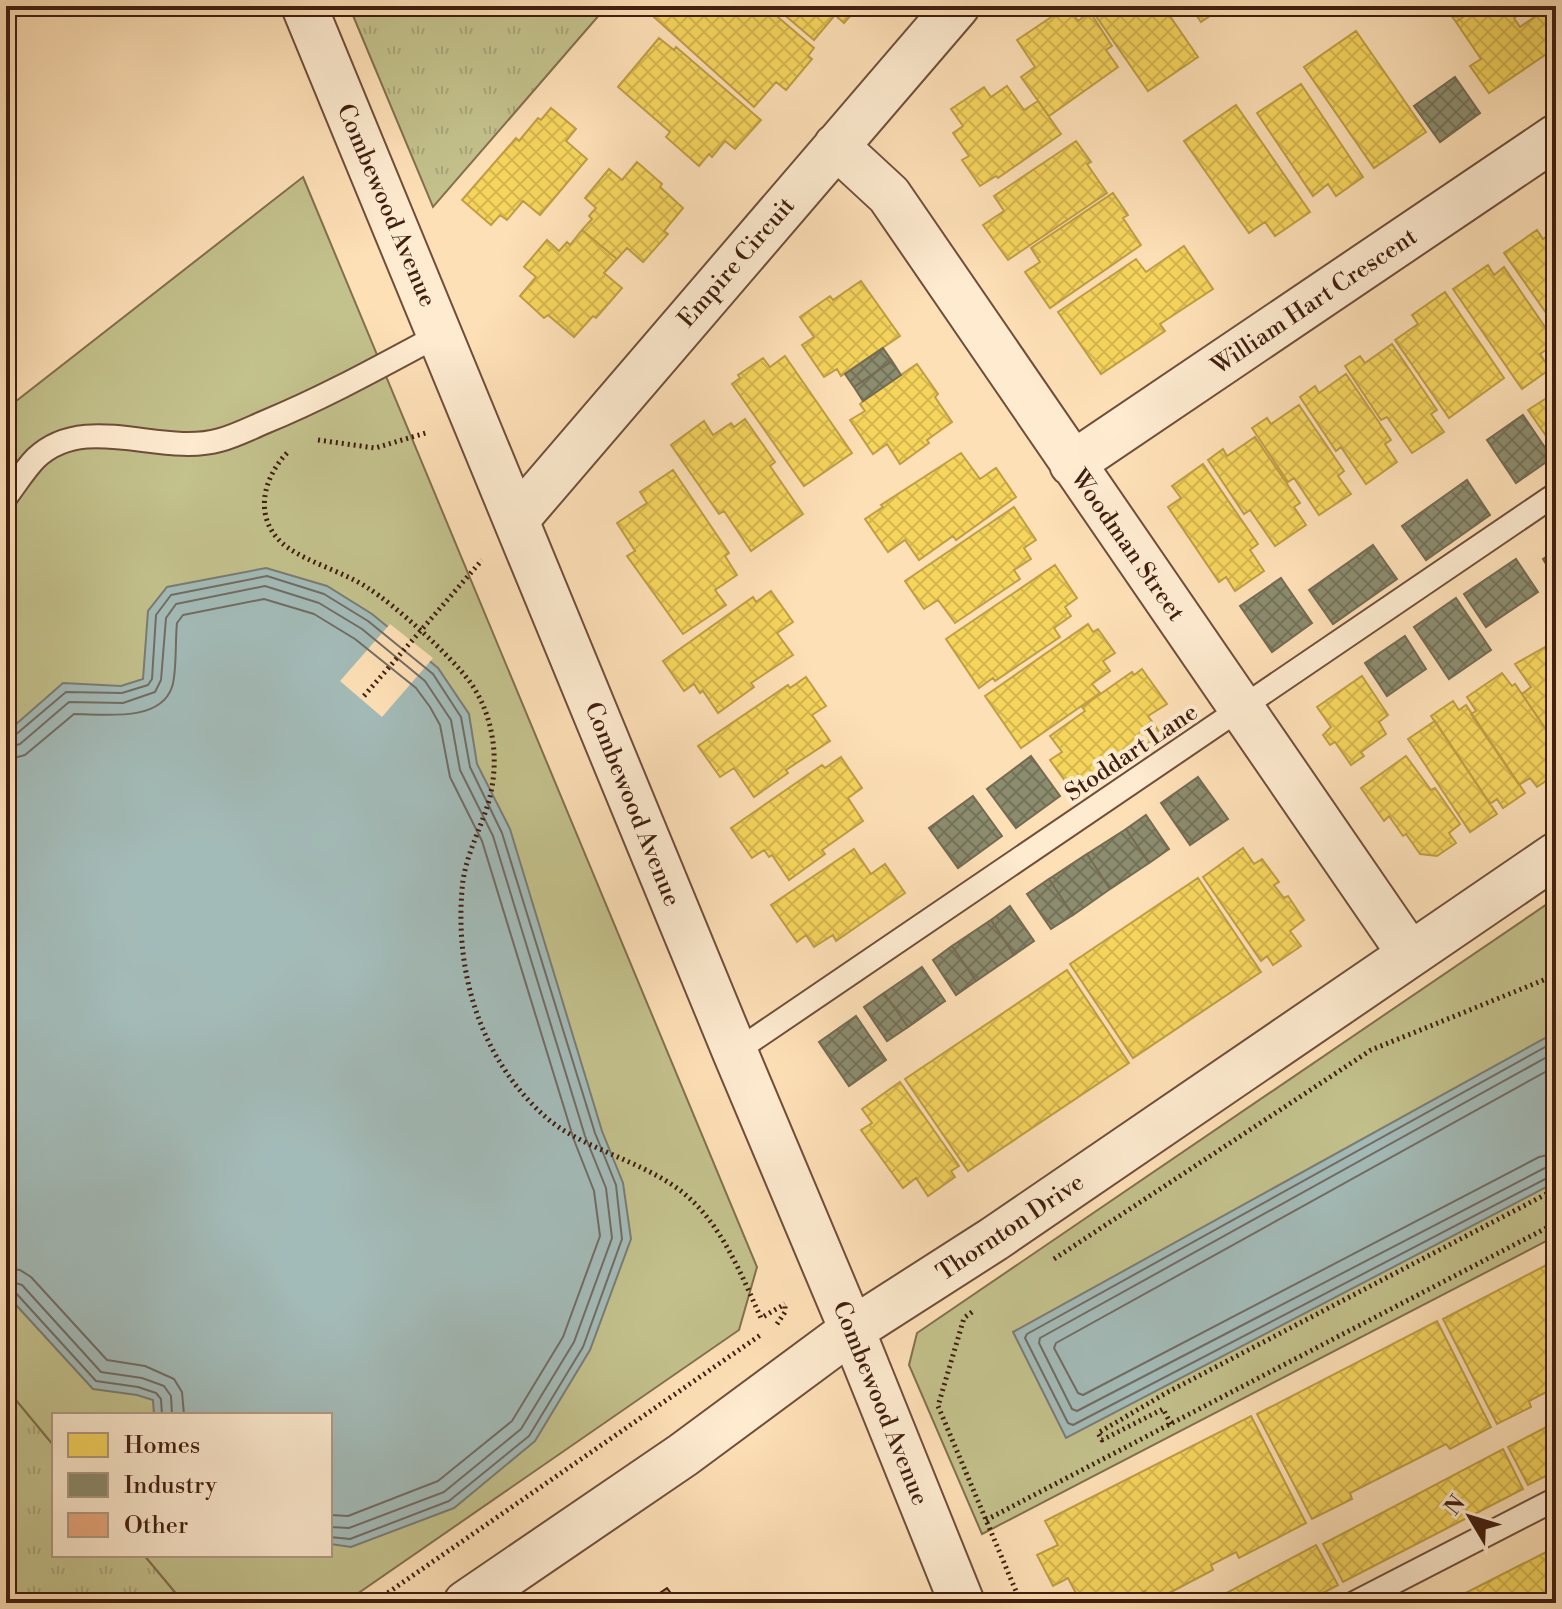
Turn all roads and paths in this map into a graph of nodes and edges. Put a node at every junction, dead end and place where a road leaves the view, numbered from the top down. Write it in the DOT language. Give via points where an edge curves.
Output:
graph roads {
  1 [pos="304,6"];
  2 [pos="957,6"];
  3 [pos="1556,137"];
  4 [pos="836,146"];
  5 [pos="441,334"];
  6 [pos="474,414"];
  7 [pos="311,442"];
  8 [pos="287,452"];
  9 [pos="1072,464"];
  10 [pos="1556,494"];
  11 [pos="6,497"];
  12 [pos="516,520"];
  13 [pos="420,632"];
  14 [pos="364,696"];
  15 [pos="1241,709"];
  16 [pos="1556,855"];
  17 [pos="1410,954"];
  18 [pos="1556,975"];
  19 [pos="735,1052"];
  20 [pos="1556,1189"];
  21 [pos="1556,1223"];
  22 [pos="1043,1266"];
  23 [pos="977,1309"];
  24 [pos="773,1327"];
  25 [pos="852,1330"];
  26 [pos="766,1331"];
  27 [pos="1171,1424"];
  28 [pos="1556,1499"];
  29 [pos="986,1520"];
  30 [pos="937,1546"];
  31 [pos="373,1603"];
  32 [pos="466,1603"];
  33 [pos="962,1603"];
  34 [pos="1021,1603"];
  35 [pos="1354,1603"];
  1 -- 5 [label="street, Combewood Avenue"];
  2 -- 4 [label="street, Empire Circuit"];
  3 -- 9 [label="street, William Hart Crescent"];
  4 -- 9 [label="street, Woodman Street" via="889,195"];
  4 -- 12 [label="street, Empire Circuit"];
  5 -- 6 [label="street, Combewood Avenue"];
  5 -- 11 [label="lane" via="356,381 220,440 179,444 82,437 60,442 36,458"];
  6 -- 7 [label="path" via="375,448"];
  6 -- 12 [label="street, Combewood Avenue"];
  8 -- 13 [label="path" via="276,464 263,500 273,533 288,548 371,589"];
  9 -- 15 [label="street, Woodman Street"];
  10 -- 15 [label="lane, Stoddart Lane"];
  12 -- 13 [label="path"];
  12 -- 19 [label="street, Combewood Avenue"];
  13 -- 14 [label="path"];
  13 -- 24 [label="path" via="471,683 487,716 496,767 462,889 468,987 482,1027 502,1066 560,1129 672,1184 690,1199 730,1252 761,1318 785,1304"];
  15 -- 17 [label="street, Woodman Street"];
  15 -- 19 [label="lane, Stoddart Lane"];
  16 -- 17 [label="street, Thornton Drive"];
  17 -- 25 [label="street, Thornton Drive"];
  18 -- 22 [label="path" via="1371,1050"];
  19 -- 25 [label="street, Combewood Avenue"];
  20 -- 27 [label="path" via="1098,1433 1102,1440 1163,1409"];
  21 -- 27 [label="path"];
  23 -- 29 [label="path" via="964,1318 938,1406"];
  25 -- 30 [label="street, Combewood Avenue"];
  25 -- 32 [label="street, Thornton Drive" via="683,1455"];
  26 -- 31 [label="path"];
  27 -- 29 [label="path"];
  28 -- 35 [label="lane"];
  29 -- 30 [label="path"];
  29 -- 34 [label="path"];
  30 -- 33 [label="street, Combewood Avenue"];
}
